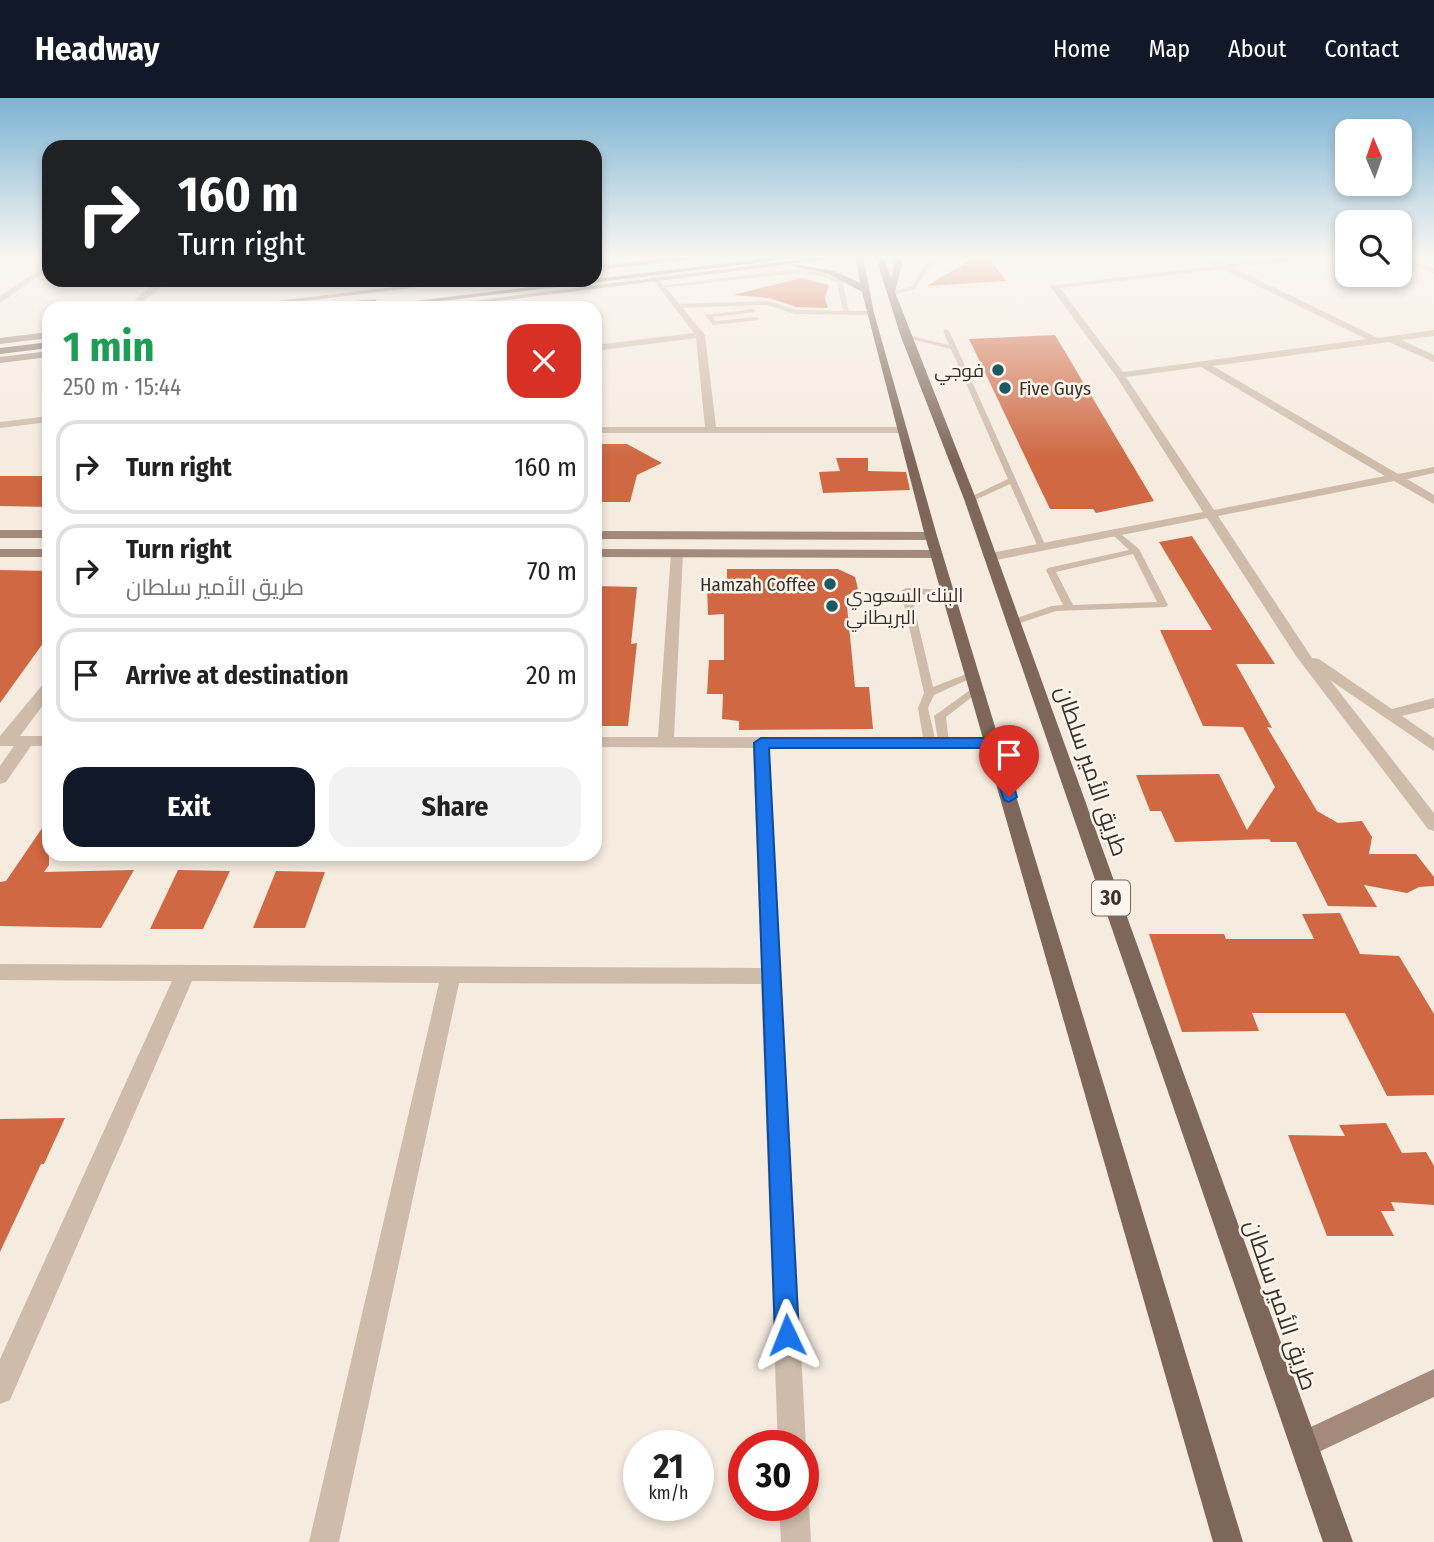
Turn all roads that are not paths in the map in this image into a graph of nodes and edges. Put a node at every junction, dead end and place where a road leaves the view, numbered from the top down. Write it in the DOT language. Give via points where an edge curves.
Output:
graph roads {
  1 [pos="690,322"];
  2 [pos="873,322"];
  3 [pos="901,322"];
  4 [pos="1081,322"];
  5 [pos="1339,322"];
  6 [pos="42,328"];
  7 [pos="946,331"];
  8 [pos="0,333"];
  9 [pos="1434,333"];
  10 [pos="700,335"];
  11 [pos="42,337"];
  12 [pos="906,337"];
  13 [pos="1391,339"];
  14 [pos="0,341"];
  15 [pos="1377,341"];
  16 [pos="602,347"];
  17 [pos="42,348"];
  18 [pos="954,348"];
  19 [pos="0,352"];
  20 [pos="42,356"];
  21 [pos="1434,359"];
  22 [pos="0,360"];
  23 [pos="1203,364"];
  24 [pos="1120,375"];
  25 [pos="42,420"];
  26 [pos="0,425"];
  27 [pos="711,429"];
  28 [pos="602,430"];
  29 [pos="902,430"];
  30 [pos="1434,470"];
  31 [pos="1396,478"];
  32 [pos="1012,480"];
  33 [pos="970,499"];
  34 [pos="1434,500"];
  35 [pos="1210,514"];
  36 [pos="1115,532"];
  37 [pos="0,534"];
  38 [pos="42,534"];
  39 [pos="602,535"];
  40 [pos="627,535"];
  41 [pos="934,545"];
  42 [pos="1042,547"];
  43 [pos="1136,551"];
  44 [pos="0,553"];
  45 [pos="42,553"];
  46 [pos="602,553"];
  47 [pos="625,553"];
  48 [pos="677,553"];
  49 [pos="991,557"];
  50 [pos="949,593"];
  51 [pos="1069,607"];
  52 [pos="1014,622"];
  53 [pos="1301,653"];
  54 [pos="975,681"];
  55 [pos="929,693"];
  56 [pos="42,695"];
  57 [pos="1434,703"];
  58 [pos="1392,714"];
  59 [pos="4,741"];
  60 [pos="26,741"];
  61 [pos="42,741"];
  62 [pos="602,742"];
  63 [pos="666,742"];
  64 [pos="761,743"];
  65 [pos="936,743"];
  66 [pos="993,743"];
  67 [pos="1434,746"];
  68 [pos="0,778"];
  69 [pos="1434,825"];
  70 [pos="0,972"];
  71 [pos="450,974"];
  72 [pos="185,975"];
  73 [pos="771,976"];
  74 [pos="1434,1383"];
  75 [pos="0,1390"];
  76 [pos="791,1430"];
  77 [pos="1304,1445"];
  78 [pos="795,1521"];
  79 [pos="324,1542"];
  80 [pos="796,1542"];
  81 [pos="1228,1542"];
  82 [pos="1338,1542"];
  1 -- 10 [label="street"];
  2 -- 29 [label="main road"];
  3 -- 12 [label="main road, طريق الأمير سلطان / 30"];
  4 -- 24 [label="street"];
  5 -- 15 [label="street"];
  6 -- 8 [label="main road"];
  7 -- 18 [label="lane"];
  9 -- 13 [label="street"];
  10 -- 16 [label="street"];
  10 -- 27 [label="street"];
  11 -- 14 [label="main road"];
  12 -- 18 [label="lane"];
  12 -- 33 [label="main road, طريق الأمير سلطان / 30"];
  13 -- 15 [label="street"];
  13 -- 21 [label="street"];
  15 -- 23 [label="street"];
  17 -- 19 [label="main road"];
  18 -- 32 [label="lane"];
  20 -- 22 [label="main road"];
  23 -- 24 [label="street"];
  23 -- 31 [label="street"];
  24 -- 35 [label="street"];
  25 -- 26 [label="street"];
  27 -- 28 [label="street"];
  27 -- 29 [label="street"];
  29 -- 41 [label="main road"];
  30 -- 31 [label="street"];
  31 -- 34 [label="street"];
  31 -- 35 [label="street"];
  32 -- 33 [label="lane"];
  32 -- 42 [label="lane"];
  33 -- 49 [label="main road, طريق الأمير سلطان / 30"];
  35 -- 36 [label="street"];
  35 -- 53 [label="street"];
  36 -- 42 [label="street"];
  36 -- 43 [label="lane"];
  37 -- 38 [label="main road"];
  39 -- 40 [label="main road"];
  40 -- 41 [label="main road"];
  40 -- 47 [label="main road"];
  41 -- 48 [label="main road"];
  41 -- 50 [label="main road"];
  42 -- 49 [label="street"];
  43 -- 51 [label="lane" via="1051,570"];
  43 -- 51 [label="lane" via="1163,605"];
  44 -- 45 [label="main road"];
  46 -- 47 [label="main road"];
  47 -- 48 [label="main road"];
  48 -- 63 [label="street"];
  49 -- 52 [label="main road, طريق الأمير سلطان / 30"];
  50 -- 54 [label="main road"];
  50 -- 55 [label="lane" via="906,592"];
  51 -- 52 [label="lane"];
  52 -- 77 [label="main road, طريق الأمير سلطان / 30"];
  53 -- 58 [label="street"];
  53 -- 69 [label="street"];
  54 -- 55 [label="lane"];
  54 -- 65 [label="lane" via="940,716"];
  54 -- 66 [label="main road"];
  55 -- 65 [label="lane" via="923,708"];
  56 -- 59 [label="street"];
  57 -- 58 [label="street"];
  58 -- 67 [label="street"];
  59 -- 60 [label="street"];
  60 -- 61 [label="street"];
  60 -- 68 [label="street"];
  62 -- 63 [label="street"];
  63 -- 64 [label="street"];
  64 -- 65 [label="street"];
  64 -- 73 [label="street"];
  65 -- 66 [label="street"];
  66 -- 81 [label="main road"];
  70 -- 72 [label="street"];
  71 -- 72 [label="street"];
  71 -- 73 [label="street"];
  71 -- 79 [label="street"];
  72 -- 75 [label="street"];
  73 -- 76 [label="street"];
  74 -- 77 [label="main road"];
  77 -- 82 [label="main road, طريق الأمير سلطان / 30"];
  78 -- 80 [label="street"];
}
